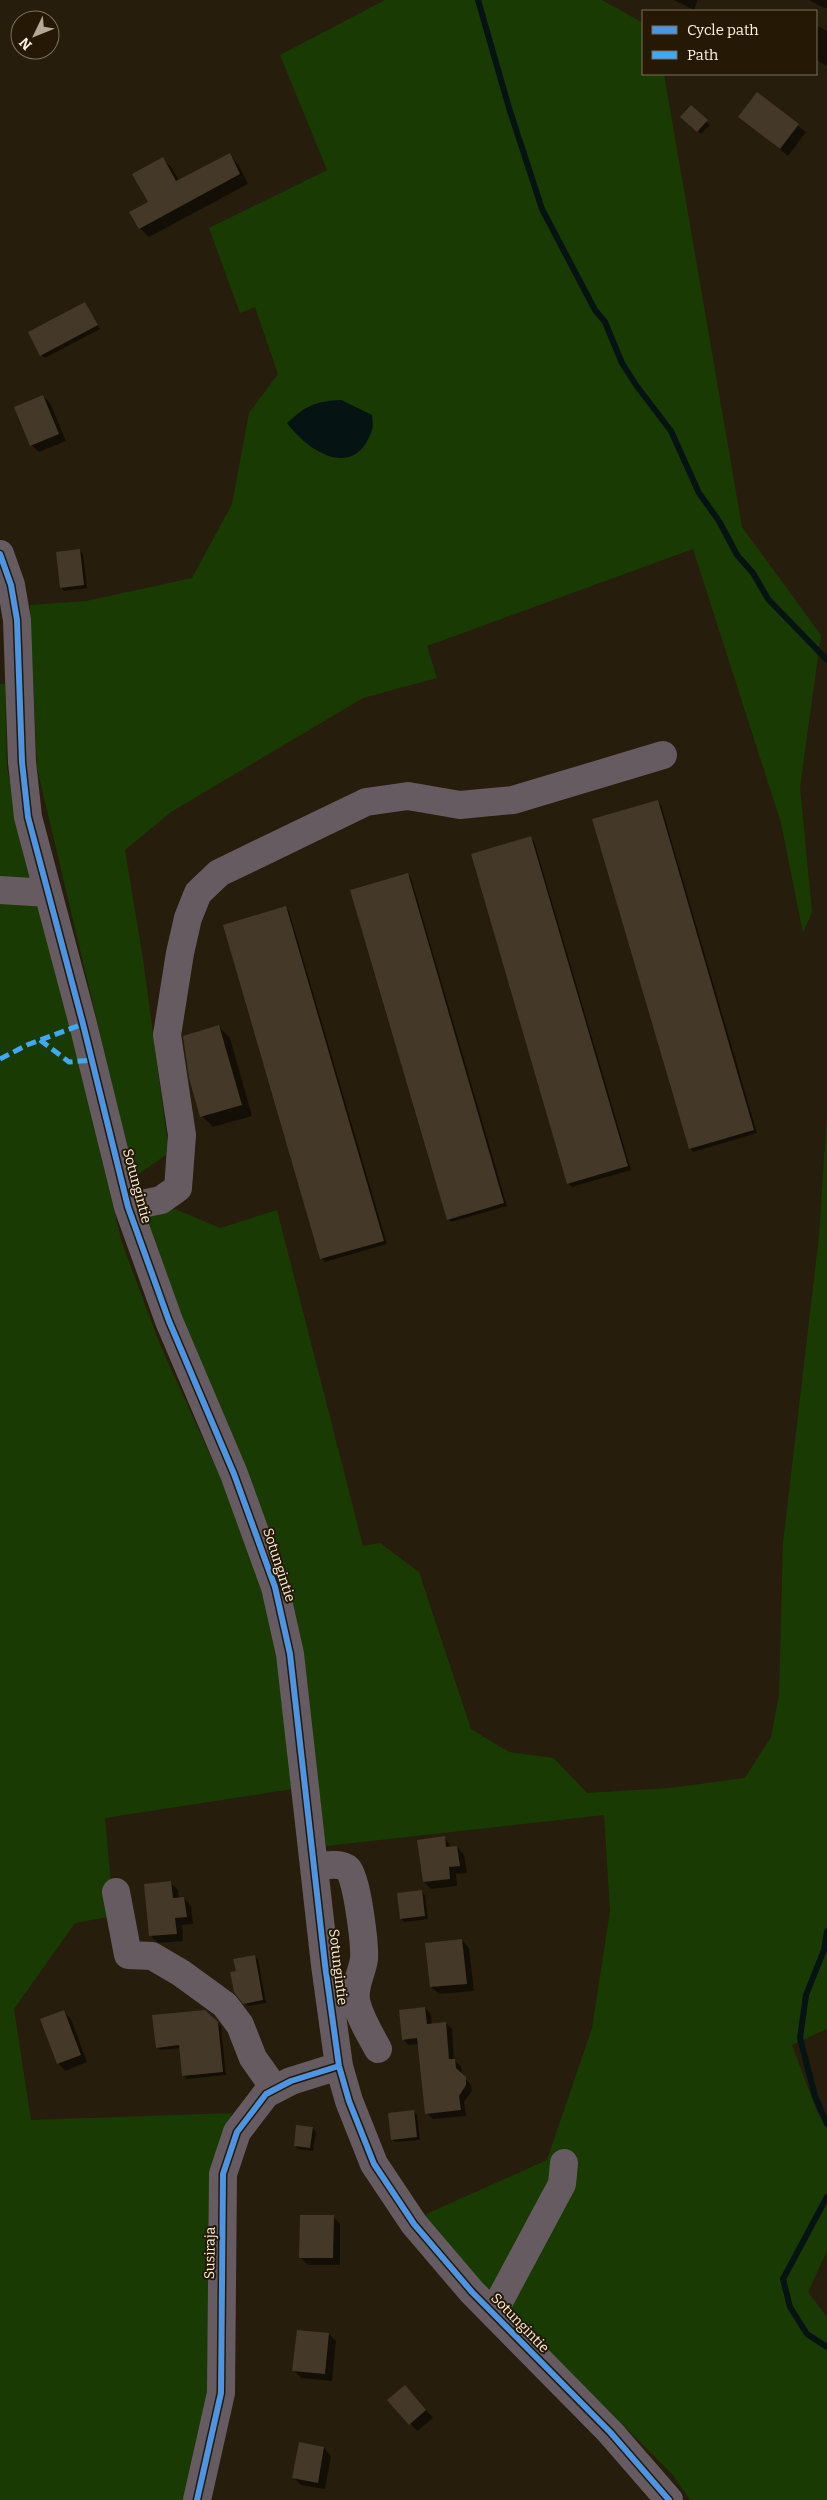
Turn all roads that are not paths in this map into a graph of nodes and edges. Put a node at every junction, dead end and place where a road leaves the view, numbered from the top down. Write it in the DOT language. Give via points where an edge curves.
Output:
graph roads {
  1 [pos="0,554"];
  2 [pos="6,586"];
  3 [pos="663,755"];
  4 [pos="0,890"];
  5 [pos="48,893"];
  6 [pos="128,1207"];
  7 [pos="314,1866"];
  8 [pos="116,1892"];
  9 [pos="378,2049"];
  10 [pos="339,2066"];
  11 [pos="275,2089"];
  12 [pos="564,2164"];
  13 [pos="493,2313"];
  14 [pos="197,2500"];
  15 [pos="669,2500"];
  1 -- 2 [label="street, Sotungintie"];
  2 -- 5 [label="street, Sotungintie" via="17,620 22,762 28,817"];
  3 -- 6 [label="street" via="513,800 460,805 408,796 366,802 219,872 198,893 188,918 167,1035 182,1135 178,1188 161,1200"];
  4 -- 5 [label="street"];
  5 -- 6 [label="street, Sotungintie" via="84,1024"];
  6 -- 7 [label="street, Sotungintie" via="169,1322 234,1474 275,1587 290,1654"];
  7 -- 9 [label="street" via="346,1867 352,1875 357,1891 364,1958 356,1986 356,2000"];
  7 -- 10 [label="street, Sotungintie"];
  8 -- 11 [label="street" via="128,1955 152,1956 225,2005 240,2025 253,2058"];
  10 -- 11 [label="street, Susiraja"];
  10 -- 13 [label="street, Sotungintie" via="374,2164 414,2224"];
  11 -- 14 [label="street, Susiraja" via="260,2101 237,2132 223,2174 221,2392"];
  12 -- 13 [label="street" via="562,2184"];
  13 -- 15 [label="street, Sotungintie" via="610,2432"];
}
